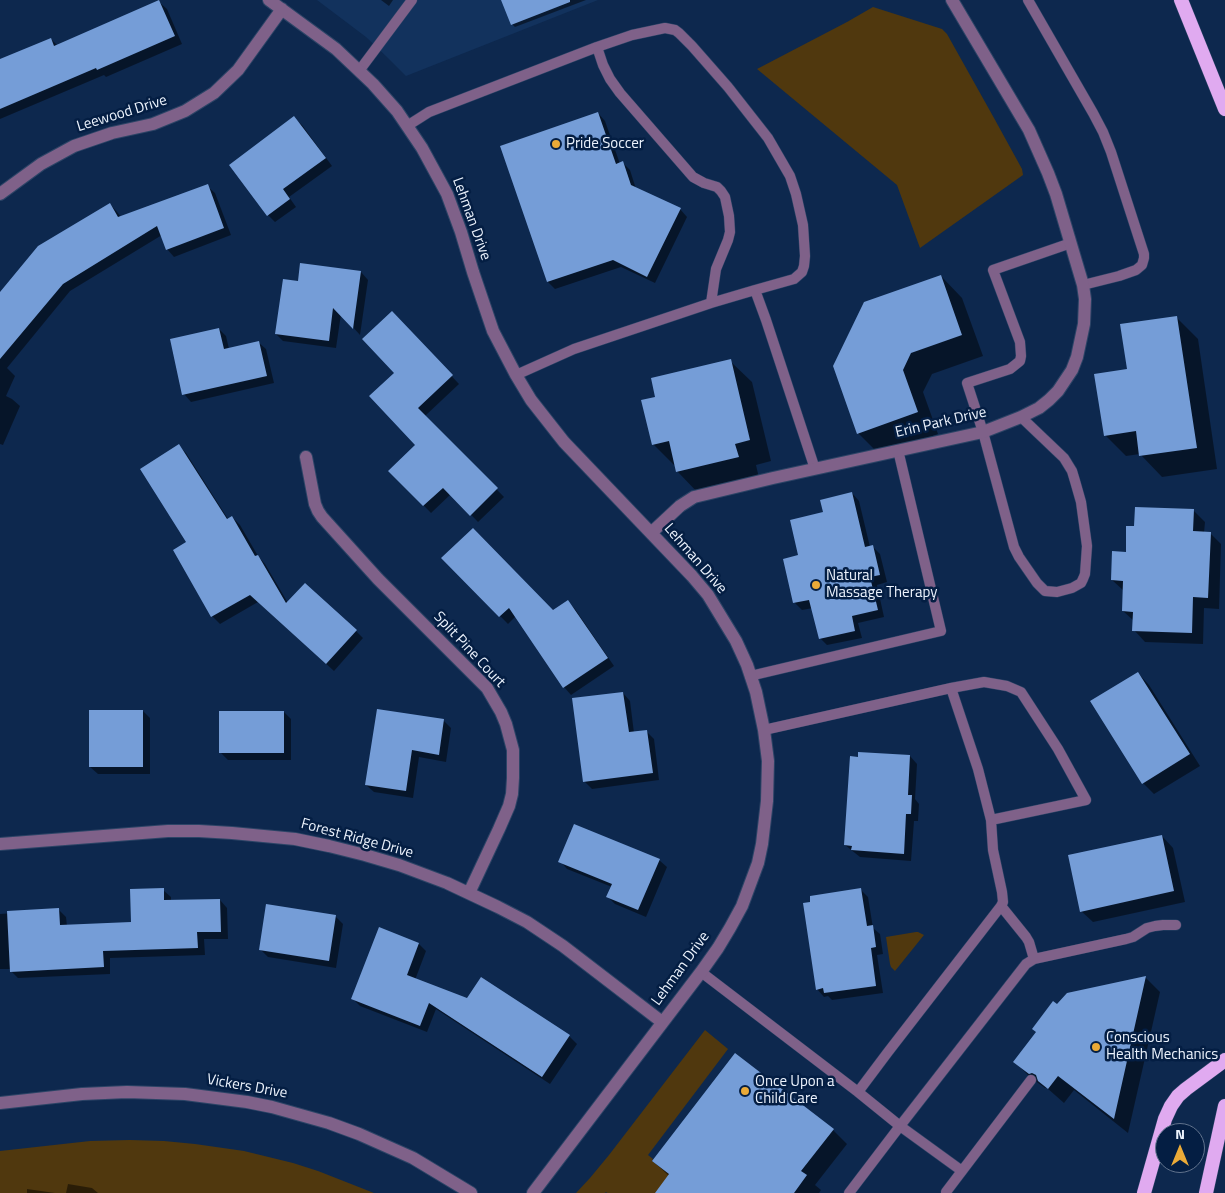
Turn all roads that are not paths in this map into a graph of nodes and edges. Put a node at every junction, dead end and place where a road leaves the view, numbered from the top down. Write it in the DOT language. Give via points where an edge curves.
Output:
graph roads {
  1 [pos="269,0"];
  2 [pos="412,0"];
  3 [pos="952,0"];
  4 [pos="1028,0"];
  5 [pos="1181,0"];
  6 [pos="282,9"];
  7 [pos="597,47"];
  8 [pos="360,71"];
  9 [pos="1225,109"];
  10 [pos="407,126"];
  11 [pos="0,194"];
  12 [pos="1071,243"];
  13 [pos="1083,285"];
  14 [pos="755,290"];
  15 [pos="711,304"];
  16 [pos="516,375"];
  17 [pos="1021,417"];
  18 [pos="983,432"];
  19 [pos="898,450"];
  20 [pos="306,457"];
  21 [pos="815,469"];
  22 [pos="651,533"];
  23 [pos="750,676"];
  24 [pos="951,688"];
  25 [pos="764,730"];
  26 [pos="991,820"];
  27 [pos="0,844"];
  28 [pos="469,893"];
  29 [pos="1002,906"];
  30 [pos="1176,926"];
  31 [pos="1034,958"];
  32 [pos="700,972"];
  33 [pos="662,1022"];
  34 [pos="1225,1060"];
  35 [pos="1031,1080"];
  36 [pos="858,1092"];
  37 [pos="0,1103"];
  38 [pos="1225,1106"];
  39 [pos="900,1126"];
  40 [pos="962,1171"];
  41 [pos="946,1192"];
  42 [pos="471,1193"];
  43 [pos="533,1193"];
  44 [pos="849,1193"];
  45 [pos="1144,1193"];
  46 [pos="1206,1193"];
  1 -- 6 [label="street, Lehman Drive"];
  2 -- 8 [label="lane"];
  3 -- 12 [label="street, Erin Park Drive" via="1029,130 1054,186"];
  4 -- 13 [label="lane" via="1103,132 1144,254 1142,264 1136,270"];
  5 -- 9 [label="highway"];
  6 -- 8 [label="street, Lehman Drive"];
  6 -- 11 [label="street, Leewood Drive" via="238,70 214,92 185,111 153,124 74,146 41,164"];
  7 -- 10 [label="lane" via="429,112"];
  7 -- 14 [label="lane" via="664,28 675,30 728,87 768,138 790,176 796,194 805,256 802,272 794,279"];
  7 -- 15 [label="lane" via="610,79 620,92 693,176 717,187 725,197 730,232 716,269"];
  8 -- 10 [label="street, Lehman Drive"];
  10 -- 16 [label="street, Lehman Drive" via="447,194 485,310"];
  12 -- 13 [label="street, Erin Park Drive"];
  12 -- 18 [label="lane" via="993,270 1020,342 1021,356 1010,369 967,382"];
  13 -- 17 [label="street, Erin Park Drive" via="1084,324 1072,370 1058,392 1039,408"];
  14 -- 15 [label="lane"];
  14 -- 21 [label="lane"];
  15 -- 16 [label="lane" via="574,349"];
  16 -- 22 [label="street, Lehman Drive" via="530,400 564,442"];
  17 -- 18 [label="street, Erin Park Drive"];
  17 -- 18 [label="lane" via="1064,458 1075,481 1087,546 1084,579 1072,588 1045,591 1019,557"];
  18 -- 19 [label="street, Erin Park Drive"];
  19 -- 21 [label="street, Erin Park Drive"];
  19 -- 23 [label="lane" via="941,632"];
  20 -- 28 [label="street, Split Pine Court" via="315,504 322,518 486,688 506,724 513,750 512,794"];
  21 -- 22 [label="street, Erin Park Drive" via="694,497"];
  22 -- 23 [label="street, Lehman Drive" via="708,595 736,641"];
  23 -- 25 [label="street, Lehman Drive"];
  24 -- 25 [label="lane"];
  24 -- 26 [label="lane"];
  24 -- 26 [label="lane" via="984,682 1021,692 1086,800"];
  25 -- 32 [label="street, Lehman Drive" via="768,778 766,822 758,863 742,906"];
  26 -- 29 [label="lane"];
  27 -- 28 [label="street, Forest Ridge Drive" via="168,831 263,835 365,855"];
  28 -- 33 [label="street, Forest Ridge Drive" via="527,922 563,946"];
  29 -- 31 [label="lane" via="1026,937"];
  29 -- 36 [label="lane"];
  30 -- 31 [label="lane" via="1155,926 1126,939"];
  31 -- 39 [label="lane" via="1026,964"];
  32 -- 33 [label="street, Lehman Drive"];
  32 -- 36 [label="lane"];
  33 -- 43 [label="street, Lehman Drive"];
  34 -- 45 [label="highway" via="1182,1092 1171,1106"];
  35 -- 40 [label="lane"];
  36 -- 39 [label="lane"];
  37 -- 42 [label="street, Vickers Drive" via="127,1092 185,1094 247,1102 360,1134 412,1158"];
  38 -- 46 [label="highway"];
  39 -- 40 [label="lane"];
  39 -- 44 [label="lane"];
  40 -- 41 [label="lane"];
}
